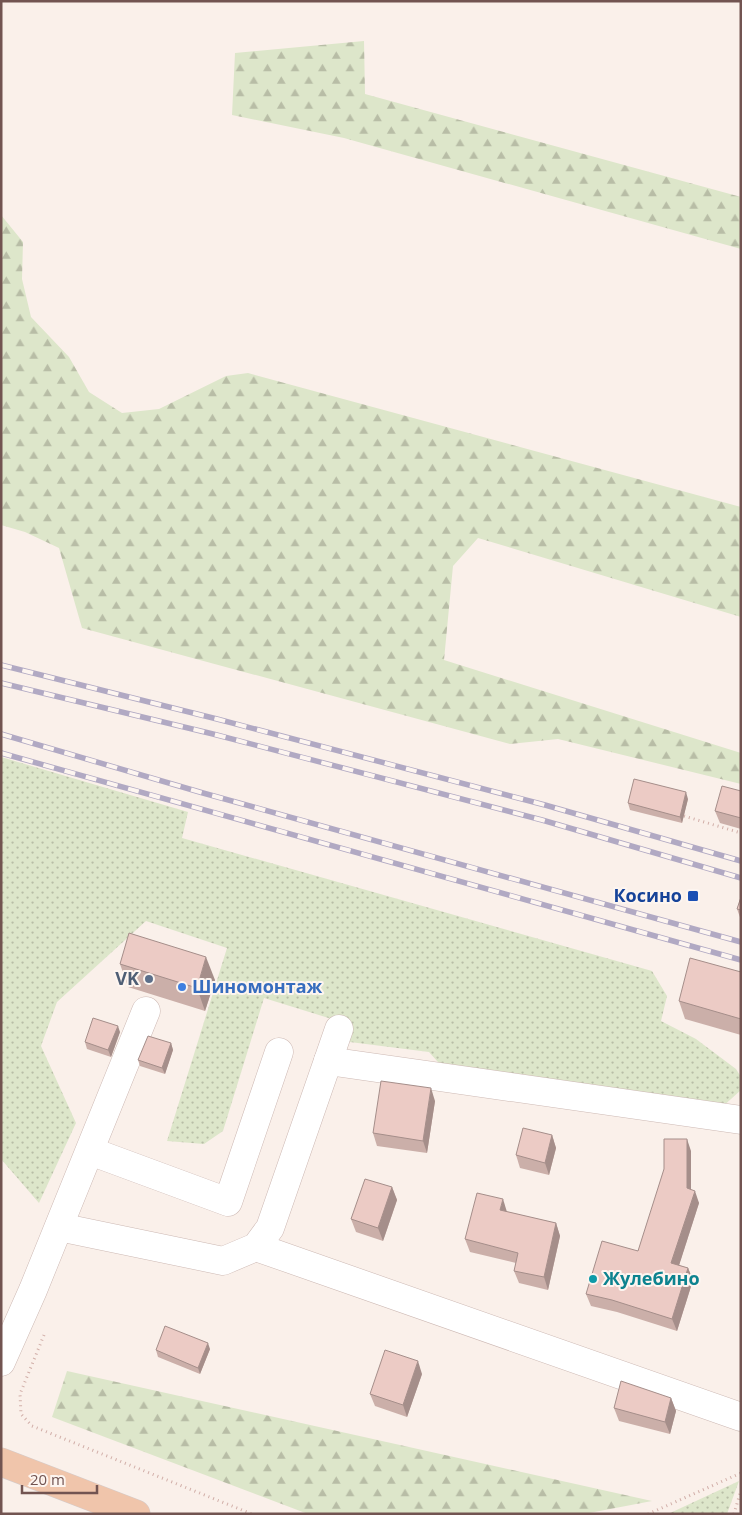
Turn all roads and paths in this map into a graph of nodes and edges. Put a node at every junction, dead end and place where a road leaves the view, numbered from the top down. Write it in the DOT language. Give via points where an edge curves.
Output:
graph roads {
  1 [pos="684,816"];
  2 [pos="741,833"];
  3 [pos="146,1011"];
  4 [pos="339,1029"];
  5 [pos="279,1052"];
  6 [pos="328,1061"];
  7 [pos="741,1120"];
  8 [pos="90,1151"];
  9 [pos="59,1228"];
  10 [pos="256,1248"];
  11 [pos="46,1331"];
  12 [pos="1,1362"];
  13 [pos="741,1417"];
  14 [pos="1,1462"];
  15 [pos="741,1473"];
  16 [pos="741,1490"];
  17 [pos="136,1514"];
  18 [pos="252,1514"];
  19 [pos="648,1514"];
  20 [pos="734,1514"];
  1 -- 2 [label="path"];
  3 -- 8 [label="lane"];
  4 -- 6 [label="lane"];
  5 -- 8 [label="lane" via="228,1202"];
  6 -- 7 [label="lane"];
  6 -- 10 [label="lane" via="270,1228"];
  8 -- 9 [label="lane"];
  9 -- 10 [label="lane" via="223,1261"];
  9 -- 12 [label="lane"];
  10 -- 13 [label="lane"];
  11 -- 18 [label="path" via="20,1394 21,1414 32,1426"];
  14 -- 17 [label="main road"];
  15 -- 19 [label="path"];
  16 -- 20 [label="path"];
}
